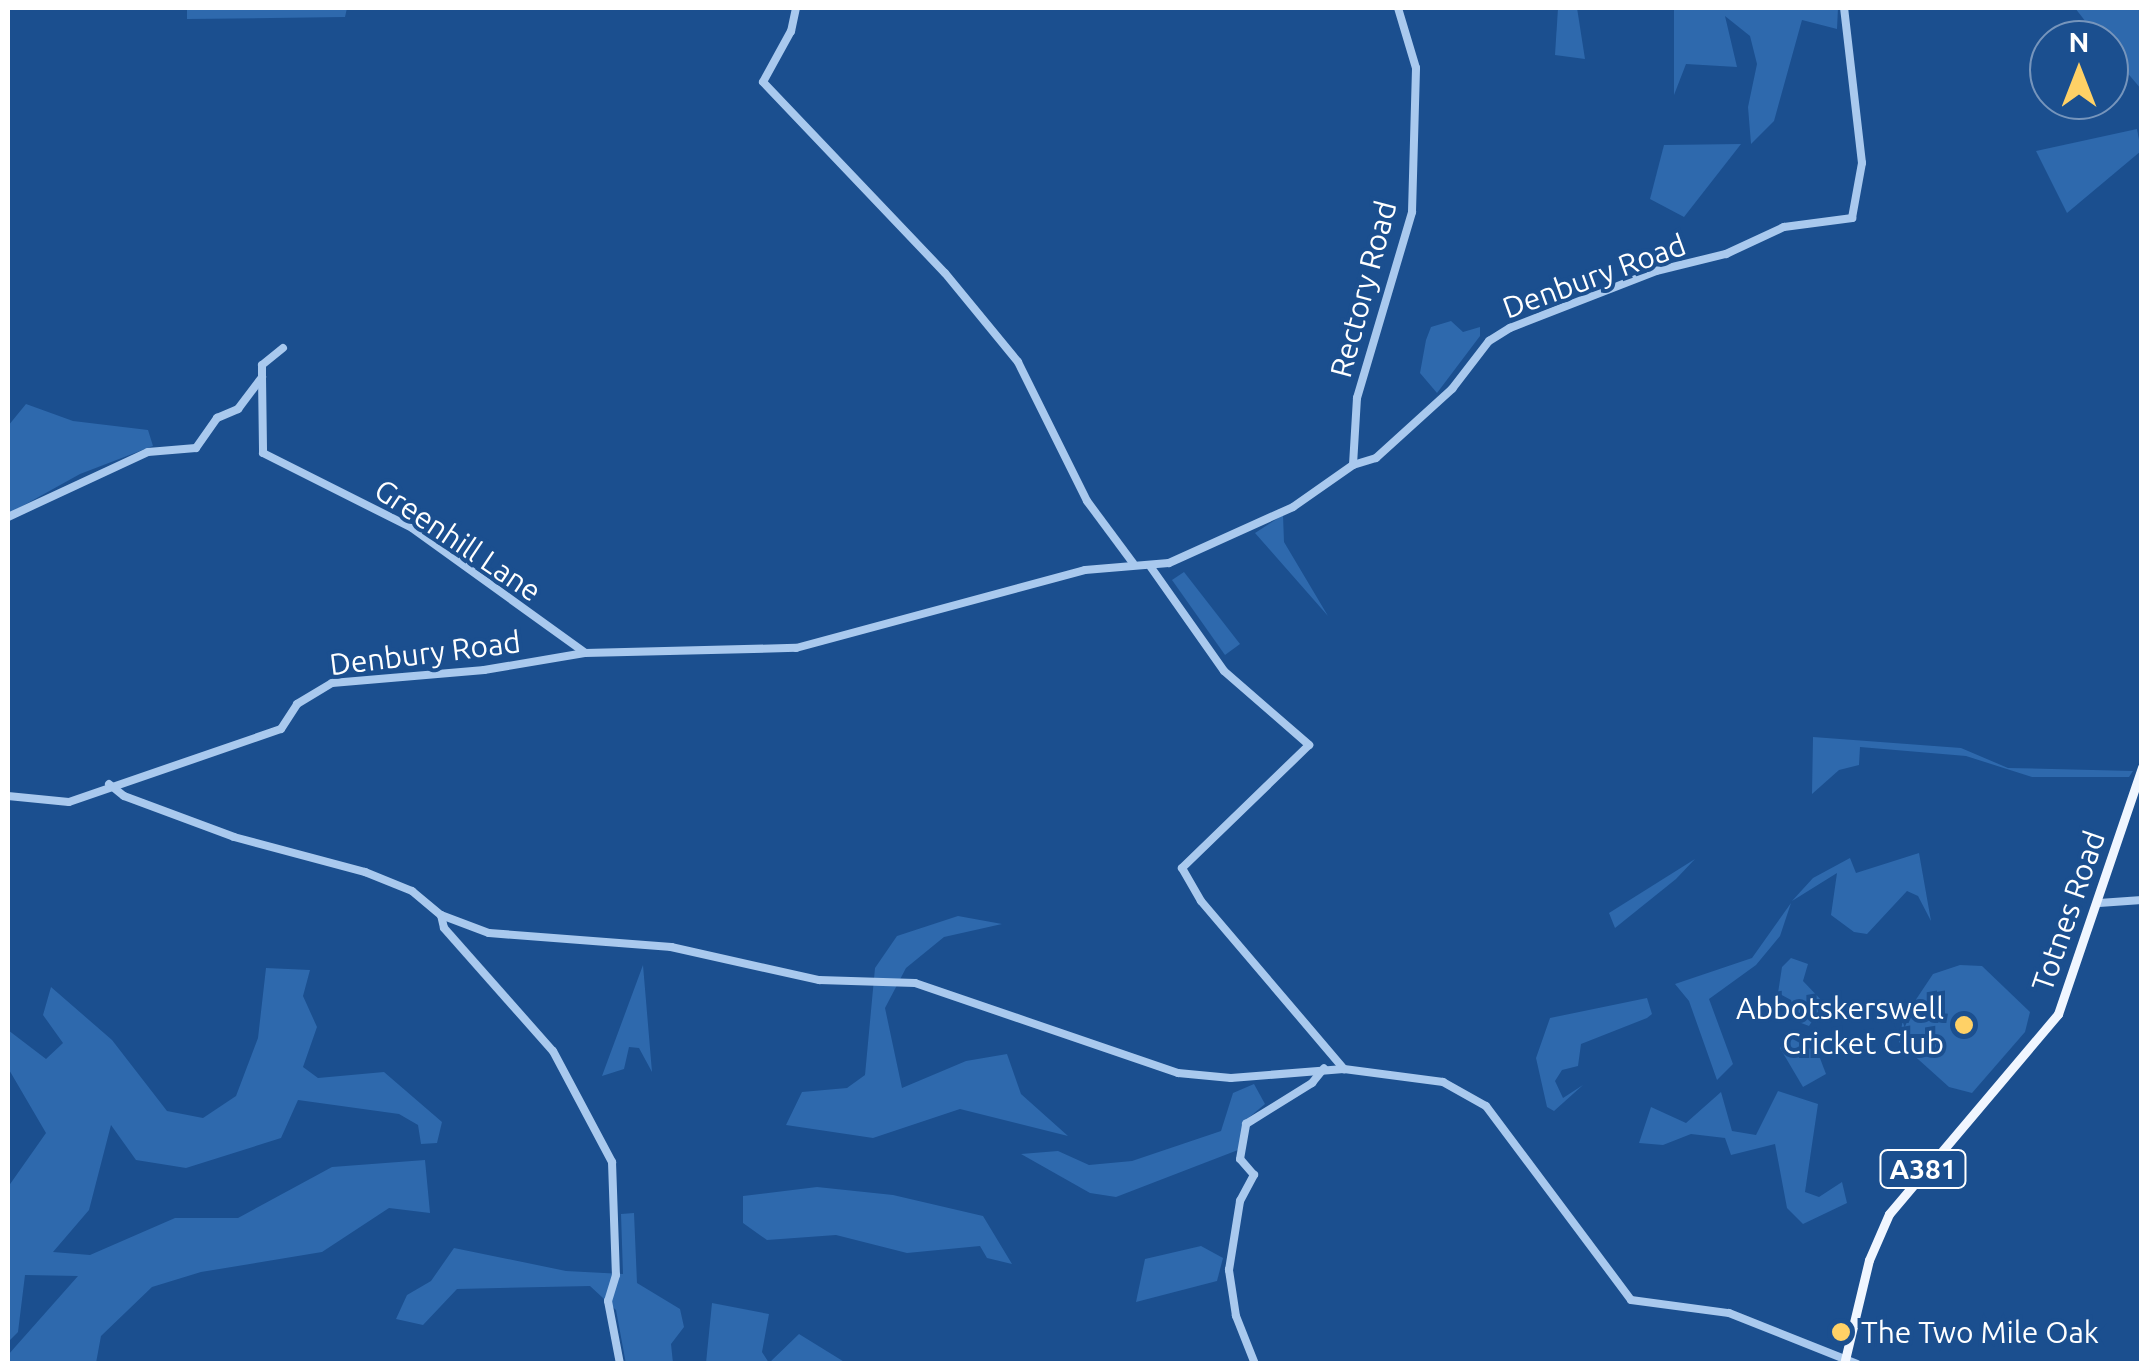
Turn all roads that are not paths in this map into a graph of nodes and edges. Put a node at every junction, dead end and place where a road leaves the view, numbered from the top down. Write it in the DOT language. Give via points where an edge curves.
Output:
graph roads {
  1 [pos="796,8"];
  2 [pos="1398,8"];
  3 [pos="1844,8"];
  4 [pos="283,348"];
  5 [pos="262,377"];
  6 [pos="1353,465"];
  7 [pos="8,517"];
  8 [pos="1133,563"];
  9 [pos="1150,566"];
  10 [pos="585,653"];
  11 [pos="2142,768"];
  12 [pos="109,784"];
  13 [pos="8,796"];
  14 [pos="2142,900"];
  15 [pos="2100,903"];
  16 [pos="441,916"];
  17 [pos="1324,1068"];
  18 [pos="1344,1069"];
  19 [pos="1845,1361"];
  20 [pos="620,1364"];
  21 [pos="1254,1364"];
  22 [pos="1856,1364"];
  1 -- 8 [label="street" via="764,82 870,191 918,252 945,272 1018,362 1072,475"];
  2 -- 6 [label="street, Rectory Road" via="1416,68 1412,212 1355,408"];
  3 -- 6 [label="street, Denbury Road" via="1862,163 1852,218 1784,227 1726,254 1656,271 1510,328 1488,341 1405,436"];
  4 -- 5 [label="street, Greenhill Lane" via="262,365"];
  5 -- 7 [label="street" via="238,409 217,418 196,448 148,452"];
  5 -- 10 [label="street, Greenhill Lane" via="263,453 412,528"];
  6 -- 9 [label="street, Denbury Road" via="1292,507"];
  8 -- 9 [label="street"];
  8 -- 10 [label="street, Denbury Road" via="962,601 824,643"];
  9 -- 18 [label="street" via="1224,672 1309,745 1182,868 1201,902"];
  10 -- 12 [label="street, Denbury Road" via="332,684 298,704 281,728"];
  11 -- 15 [label="main road, Totnes Road / A381"];
  12 -- 13 [label="street, Denbury Road" via="53,804"];
  12 -- 16 [label="street" via="124,796 234,837 379,877 412,891"];
  14 -- 15 [label="street"];
  15 -- 19 [label="main road, Totnes Road / A381" via="2051,1024 1889,1214 1869,1260"];
  16 -- 17 [label="street" via="528,941 647,944 819,980 915,983 1178,1073 1230,1078"];
  16 -- 20 [label="street" via="444,928 553,1051 612,1162 616,1275 608,1302"];
  17 -- 18 [label="street"];
  17 -- 21 [label="street" via="1312,1084 1246,1124 1240,1159 1254,1176 1240,1201 1228,1270"];
  18 -- 19 [label="street" via="1431,1079 1475,1096 1631,1300 1728,1314"];
  19 -- 22 [label="street"];
}
